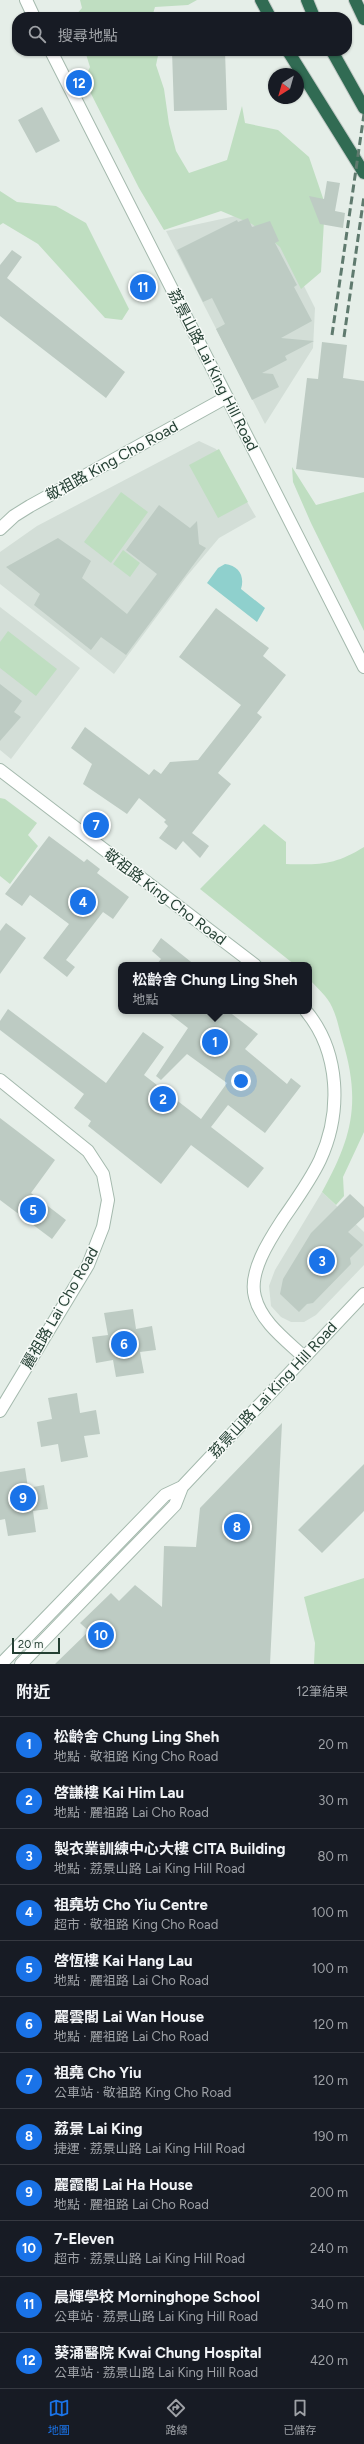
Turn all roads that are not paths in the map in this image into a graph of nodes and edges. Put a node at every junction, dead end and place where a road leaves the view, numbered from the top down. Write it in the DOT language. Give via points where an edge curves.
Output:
graph roads {
  1 [pos="26,0"];
  2 [pos="261,0"];
  3 [pos="307,0"];
  4 [pos="355,0"];
  5 [pos="32,12"];
  6 [pos="267,12"];
  7 [pos="312,12"];
  8 [pos="364,19"];
  9 [pos="55,56"];
  10 [pos="291,56"];
  11 [pos="335,56"];
  12 [pos="364,108"];
  13 [pos="364,173"];
  14 [pos="227,397"];
  15 [pos="0,529"];
  16 [pos="364,667"];
  17 [pos="0,770"];
  18 [pos="251,962"];
  19 [pos="309,1014"];
  20 [pos="0,1080"];
  21 [pos="364,1294"];
  22 [pos="304,1357"];
  23 [pos="0,1411"];
  24 [pos="182,1487"];
  25 [pos="1,1664"];
  26 [pos="21,1664"];
  1 -- 5 [label="main road"];
  2 -- 6 [label="highway"];
  3 -- 7 [label="highway"];
  4 -- 8 [label="highway"];
  9 -- 14 [label="main road, 荔景山路 Lai King Hill Road"];
  10 -- 13 [label="highway"];
  11 -- 12 [label="highway"];
  14 -- 15 [label="main road, 敬祖路 King Cho Road" via="30,506"];
  14 -- 16 [label="main road, 荔景山路 Lai King Hill Road"];
  17 -- 18 [label="main road, 敬祖路 King Cho Road"];
  19 -- 22 [label="main road" via="328,1050 335,1078 331,1125 320,1159 267,1245 256,1271 254,1296 262,1315"];
  20 -- 23 [label="main road, 麗祖路 Lai Cho Road" via="88,1151 103,1174 108,1200 103,1227 88,1265"];
  21 -- 22 [label="main road, 荔景山路 Lai King Hill Road"];
  22 -- 24 [label="main road, 荔景山路 Lai King Hill Road"];
  24 -- 25 [label="main road, 荔景山路 Lai King Hill Road" via="165,1495"];
  24 -- 26 [label="main road, 荔景山路 Lai King Hill Road" via="175,1505"];
}
